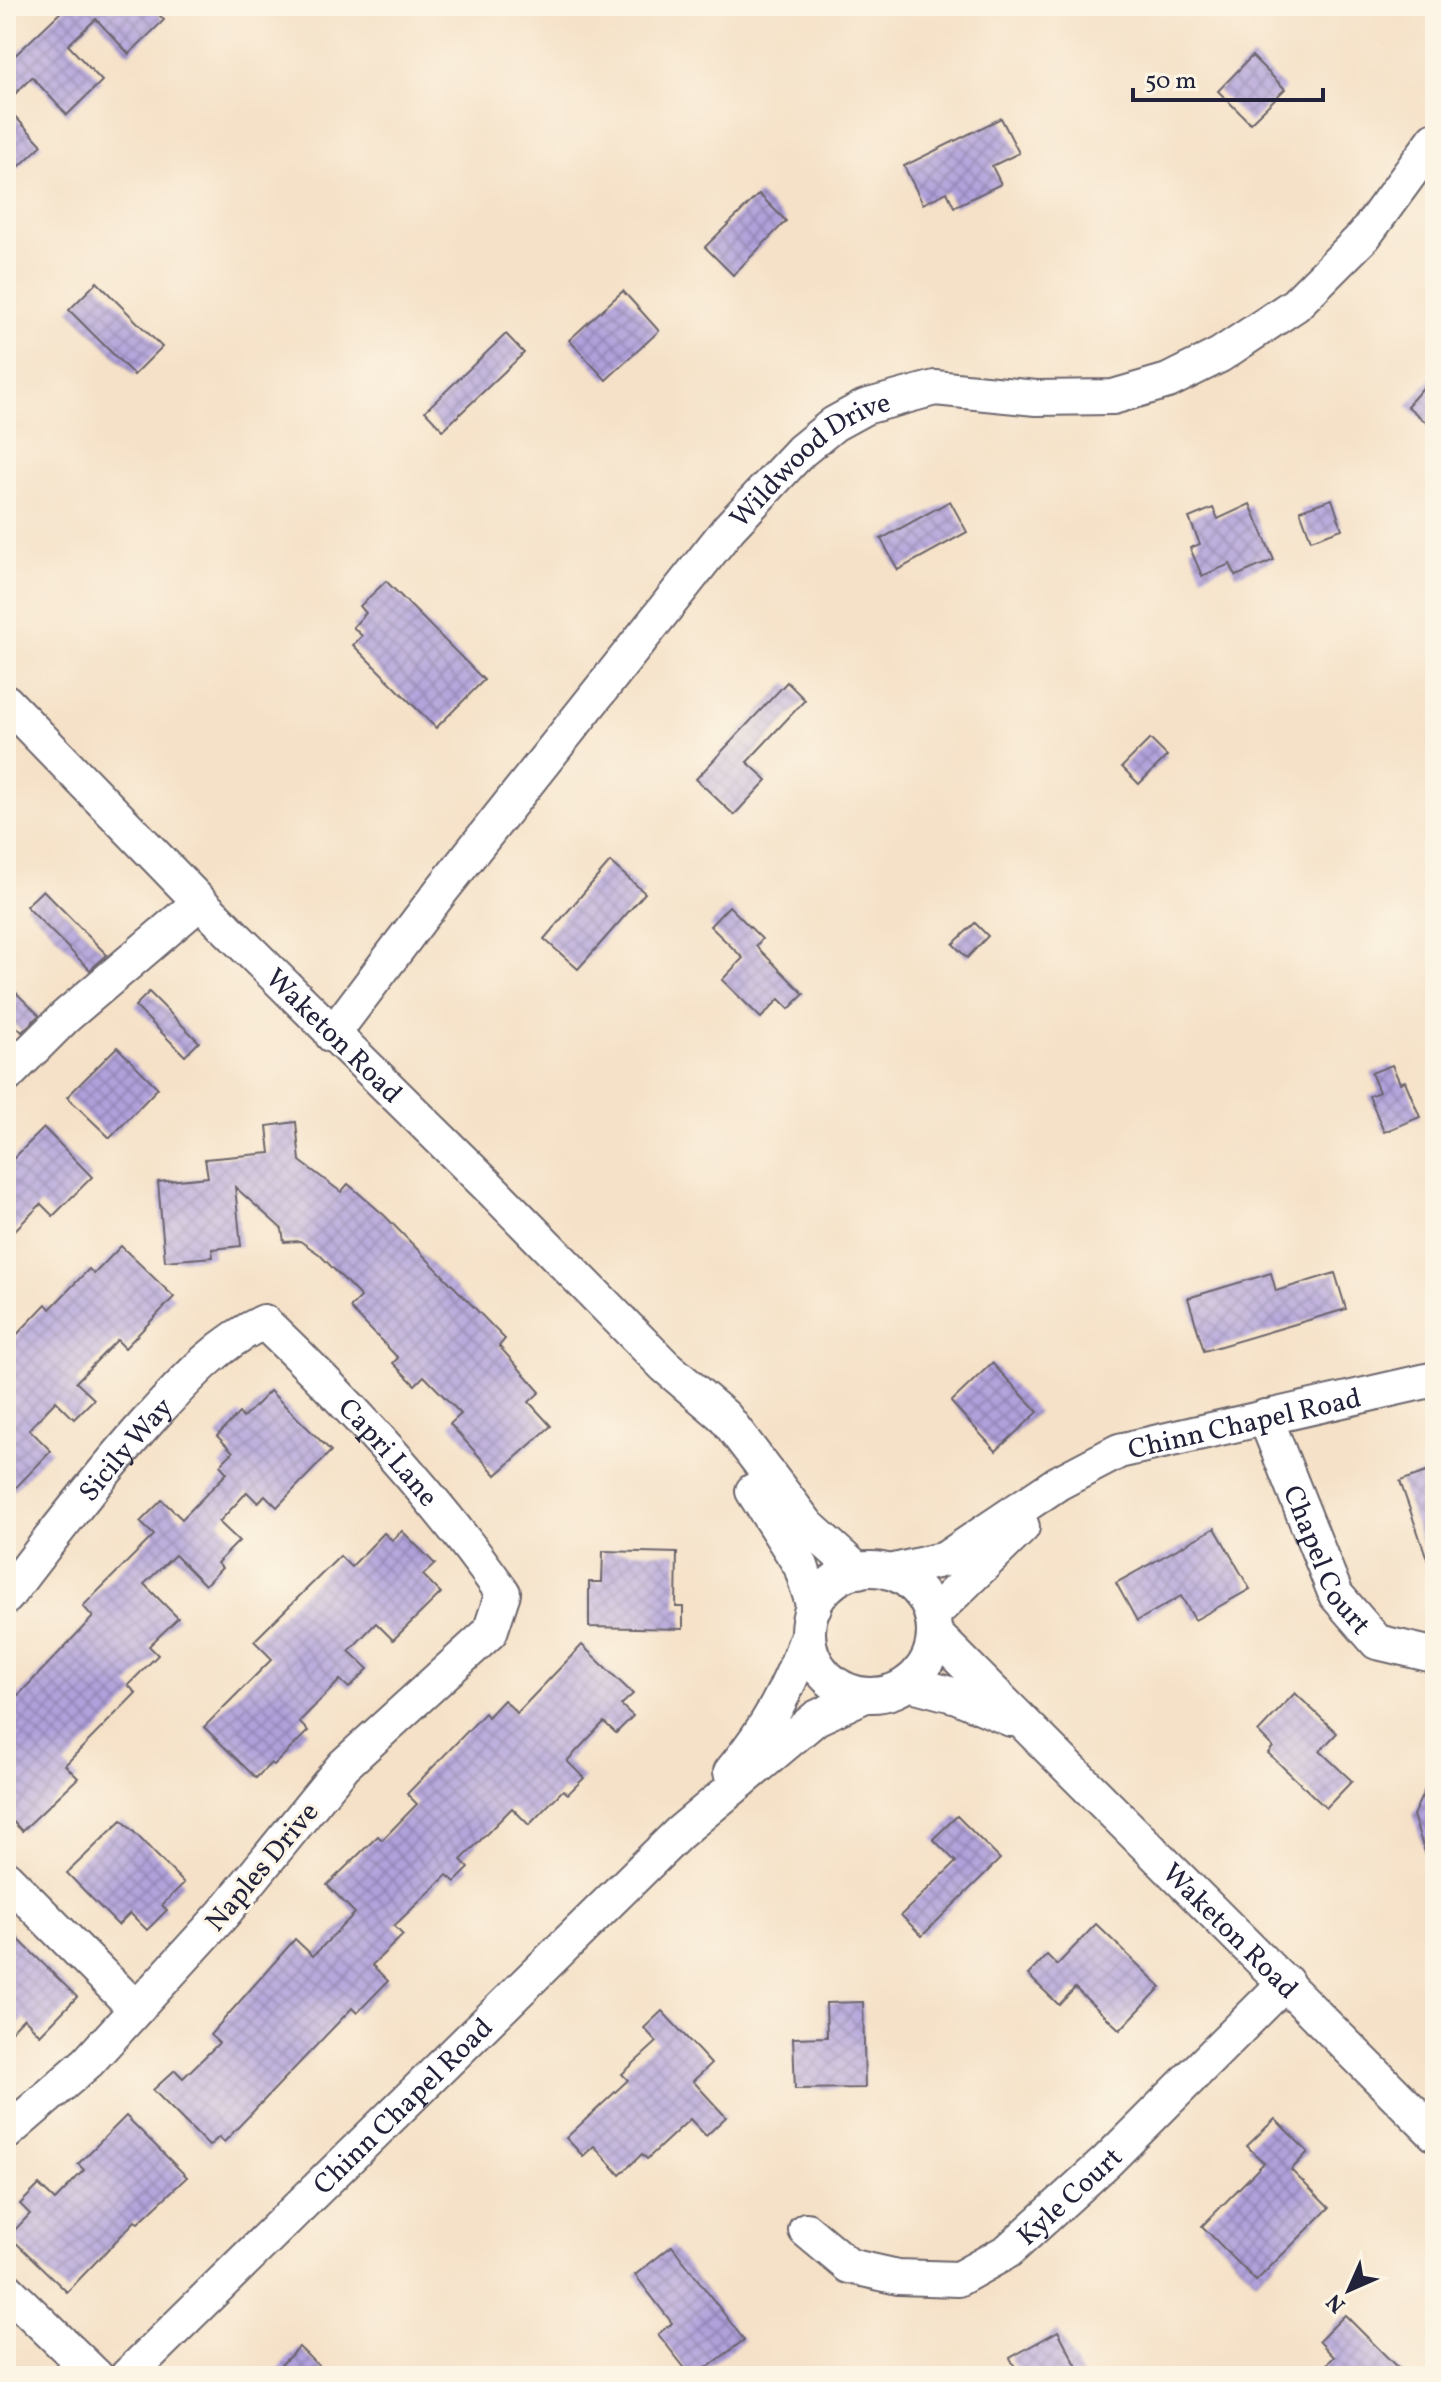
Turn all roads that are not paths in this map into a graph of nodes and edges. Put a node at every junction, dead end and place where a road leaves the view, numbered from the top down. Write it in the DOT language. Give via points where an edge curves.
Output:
graph roads {
  1 [pos="1435,139"];
  2 [pos="6,702"];
  3 [pos="200,902"];
  4 [pos="332,1035"];
  5 [pos="6,1076"];
  6 [pos="264,1322"];
  7 [pos="665,1366"];
  8 [pos="1435,1379"];
  9 [pos="1265,1417"];
  10 [pos="1058,1483"];
  11 [pos="874,1572"];
  12 [pos="503,1593"];
  13 [pos="6,1597"];
  14 [pos="811,1621"];
  15 [pos="933,1624"];
  16 [pos="1433,1655"];
  17 [pos="908,1683"];
  18 [pos="865,1695"];
  19 [pos="1027,1724"];
  20 [pos="679,1833"];
  21 [pos="6,1878"];
  22 [pos="1286,1982"];
  23 [pos="136,2009"];
  24 [pos="6,2133"];
  25 [pos="1435,2134"];
  26 [pos="806,2230"];
  27 [pos="6,2289"];
  28 [pos="96,2376"];
  29 [pos="127,2376"];
  1 -- 4 [label="street, Wildwood Drive" via="1364,236 1295,305 1220,355 1168,381 1113,397 1036,398 935,388 865,407 834,424 729,528"];
  2 -- 3 [label="street, Waketon Road"];
  3 -- 4 [label="street, Waketon Road"];
  3 -- 5 [label="street" via="65,1017"];
  4 -- 7 [label="street, Waketon Road"];
  6 -- 12 [label="street, Capri Lane" via="333,1388 473,1550"];
  6 -- 13 [label="street, Sicily Way" via="234,1336 183,1383 98,1476"];
  7 -- 11 [label="street, Waketon Road" via="725,1417 808,1526"];
  7 -- 14 [label="street, Waketon Road" via="789,1545 801,1566"];
  8 -- 9 [label="street, Chinn Chapel Road"];
  9 -- 10 [label="street, Chinn Chapel Road" via="1119,1451"];
  9 -- 16 [label="street, Chapel Court" via="1336,1595 1377,1642"];
  10 -- 11 [label="street, Chinn Chapel Road" via="945,1559"];
  10 -- 15 [label="street, Chinn Chapel Road"];
  11 -- 14 [label="street" via="830,1585"];
  11 -- 15 [label="street" via="916,1589"];
  12 -- 23 [label="street, Naples Drive" via="490,1632 344,1765 223,1914"];
  14 -- 18 [label="street" via="816,1662 836,1684"];
  14 -- 20 [label="street, Chinn Chapel Road" via="773,1717"];
  15 -- 17 [label="street" via="928,1660"];
  15 -- 19 [label="street, Waketon Road"];
  17 -- 18 [label="street" via="895,1691"];
  17 -- 19 [label="street, Waketon Road"];
  18 -- 20 [label="street, Chinn Chapel Road" via="816,1718"];
  19 -- 22 [label="street, Waketon Road"];
  20 -- 29 [label="street, Chinn Chapel Road"];
  21 -- 23 [label="street"];
  22 -- 25 [label="street, Waketon Road"];
  22 -- 26 [label="street, Kyle Court" via="1107,2161 1008,2251 958,2279 898,2277 849,2266"];
  23 -- 24 [label="street, Naples Drive" via="88,2062"];
  27 -- 28 [label="street"];
}
